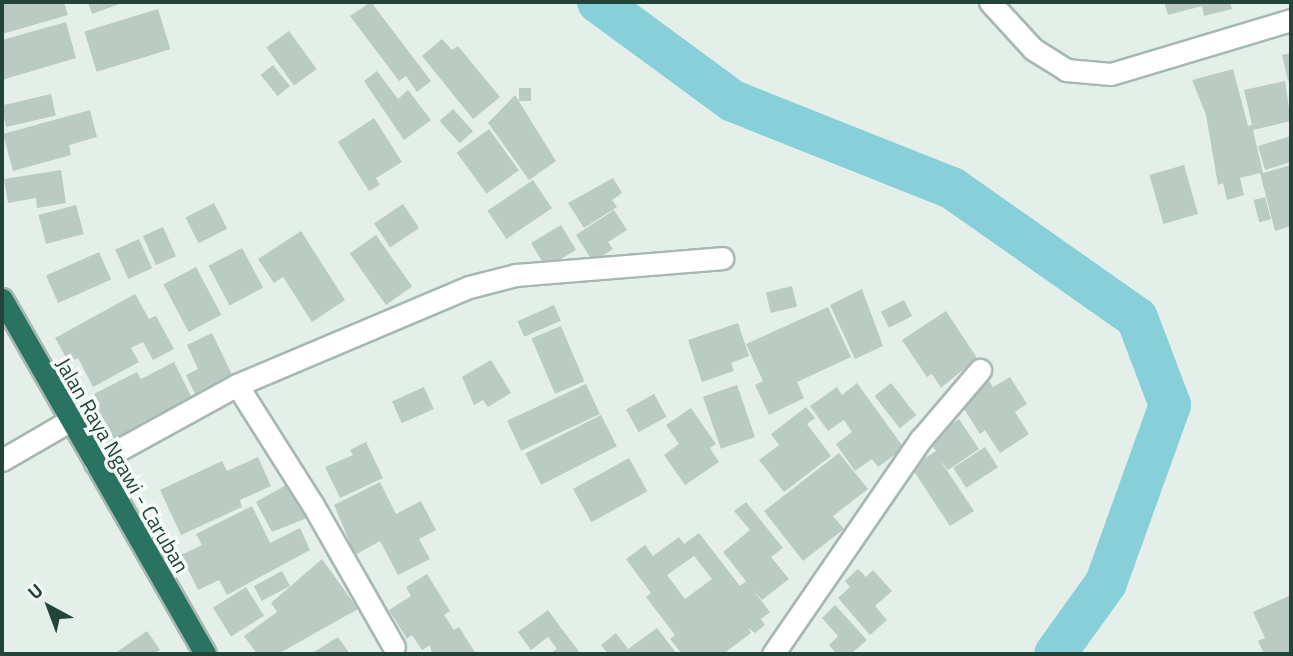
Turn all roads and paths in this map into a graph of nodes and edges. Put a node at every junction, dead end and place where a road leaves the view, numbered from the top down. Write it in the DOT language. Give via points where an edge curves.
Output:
graph roads {
  1 [pos="990,2"];
  2 [pos="1291,20"];
  3 [pos="722,258"];
  4 [pos="2,299"];
  5 [pos="980,370"];
  6 [pos="237,385"];
  7 [pos="71,420"];
  8 [pos="2,460"];
  9 [pos="94,463"];
  10 [pos="394,647"];
  11 [pos="205,654"];
  12 [pos="773,654"];
  1 -- 2 [label="street" via="1032,49 1066,70 1111,74"];
  3 -- 6 [label="street" via="516,275 469,287"];
  4 -- 7 [label="highway, Jalan Raya Ngawi - Caruban"];
  5 -- 12 [label="street" via="921,439"];
  6 -- 9 [label="street"];
  6 -- 10 [label="street" via="313,505"];
  7 -- 8 [label="street"];
  7 -- 9 [label="highway, Jalan Raya Ngawi - Caruban"];
  9 -- 11 [label="highway, Jalan Raya Ngawi - Caruban"];
}
